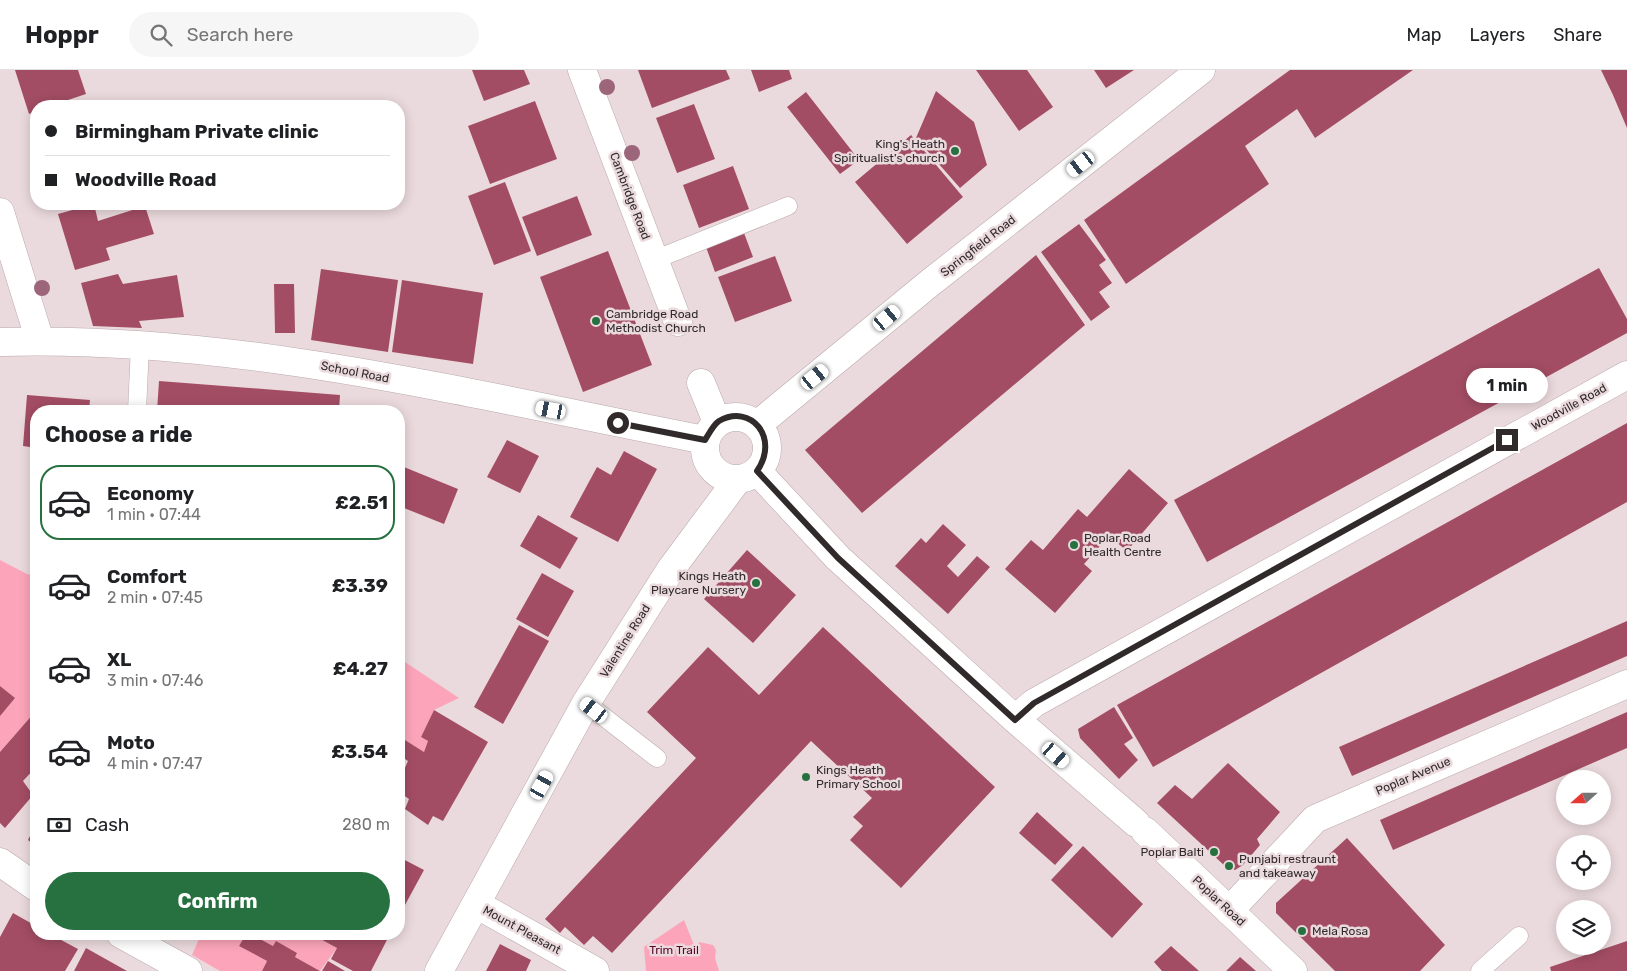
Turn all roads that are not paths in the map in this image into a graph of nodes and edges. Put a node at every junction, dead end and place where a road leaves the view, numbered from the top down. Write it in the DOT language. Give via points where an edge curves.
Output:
graph roads {
  1 [pos="582,70"];
  2 [pos="1201,70"];
  3 [pos="788,206"];
  4 [pos="0,212"];
  5 [pos="654,260"];
  6 [pos="678,322"];
  7 [pos="40,341"];
  8 [pos="0,342"];
  9 [pos="140,346"];
  10 [pos="1627,375"];
  11 [pos="701,383"];
  12 [pos="137,405"];
  13 [pos="757,425"];
  14 [pos="711,431"];
  15 [pos="748,475"];
  16 [pos="1627,684"];
  17 [pos="586,703"];
  18 [pos="1015,720"];
  19 [pos="657,758"];
  20 [pos="0,862"];
  21 [pos="30,882"];
  22 [pos="476,904"];
  23 [pos="1229,911"];
  24 [pos="1519,936"];
  25 [pos="132,940"];
  26 [pos="188,971"];
  27 [pos="439,971"];
  28 [pos="595,971"];
  29 [pos="1293,971"];
  30 [pos="1480,971"];
  1 -- 5 [label="street, Cambridge Road"];
  2 -- 13 [label="street, Springfield Road" via="931,282"];
  3 -- 5 [label="lane"];
  4 -- 7 [label="street"];
  5 -- 6 [label="street, Cambridge Road"];
  7 -- 8 [label="street, School Road"];
  7 -- 9 [label="street, School Road"];
  9 -- 12 [label="lane"];
  9 -- 14 [label="street, School Road" via="324,365"];
  10 -- 18 [label="street, Woodville Road" via="1034,703"];
  11 -- 14 [label="street"];
  13 -- 14 [label="street" via="745,418 730,417"];
  13 -- 15 [label="street" via="767,448 764,460"];
  14 -- 15 [label="street" via="705,455 712,468 724,476"];
  15 -- 17 [label="street, Valentine Road" via="671,569"];
  15 -- 18 [label="street, Poplar Road"];
  16 -- 23 [label="street, Poplar Avenue" via="1315,819"];
  17 -- 19 [label="lane"];
  17 -- 22 [label="street, Valentine Road"];
  18 -- 23 [label="street, Poplar Road" via="1140,827"];
  20 -- 21 [label="street"];
  22 -- 27 [label="street, Valentine Road"];
  22 -- 28 [label="street, Mount Pleasant"];
  23 -- 29 [label="street, Poplar Road"];
  24 -- 30 [label="lane"];
  25 -- 26 [label="street"];
}
